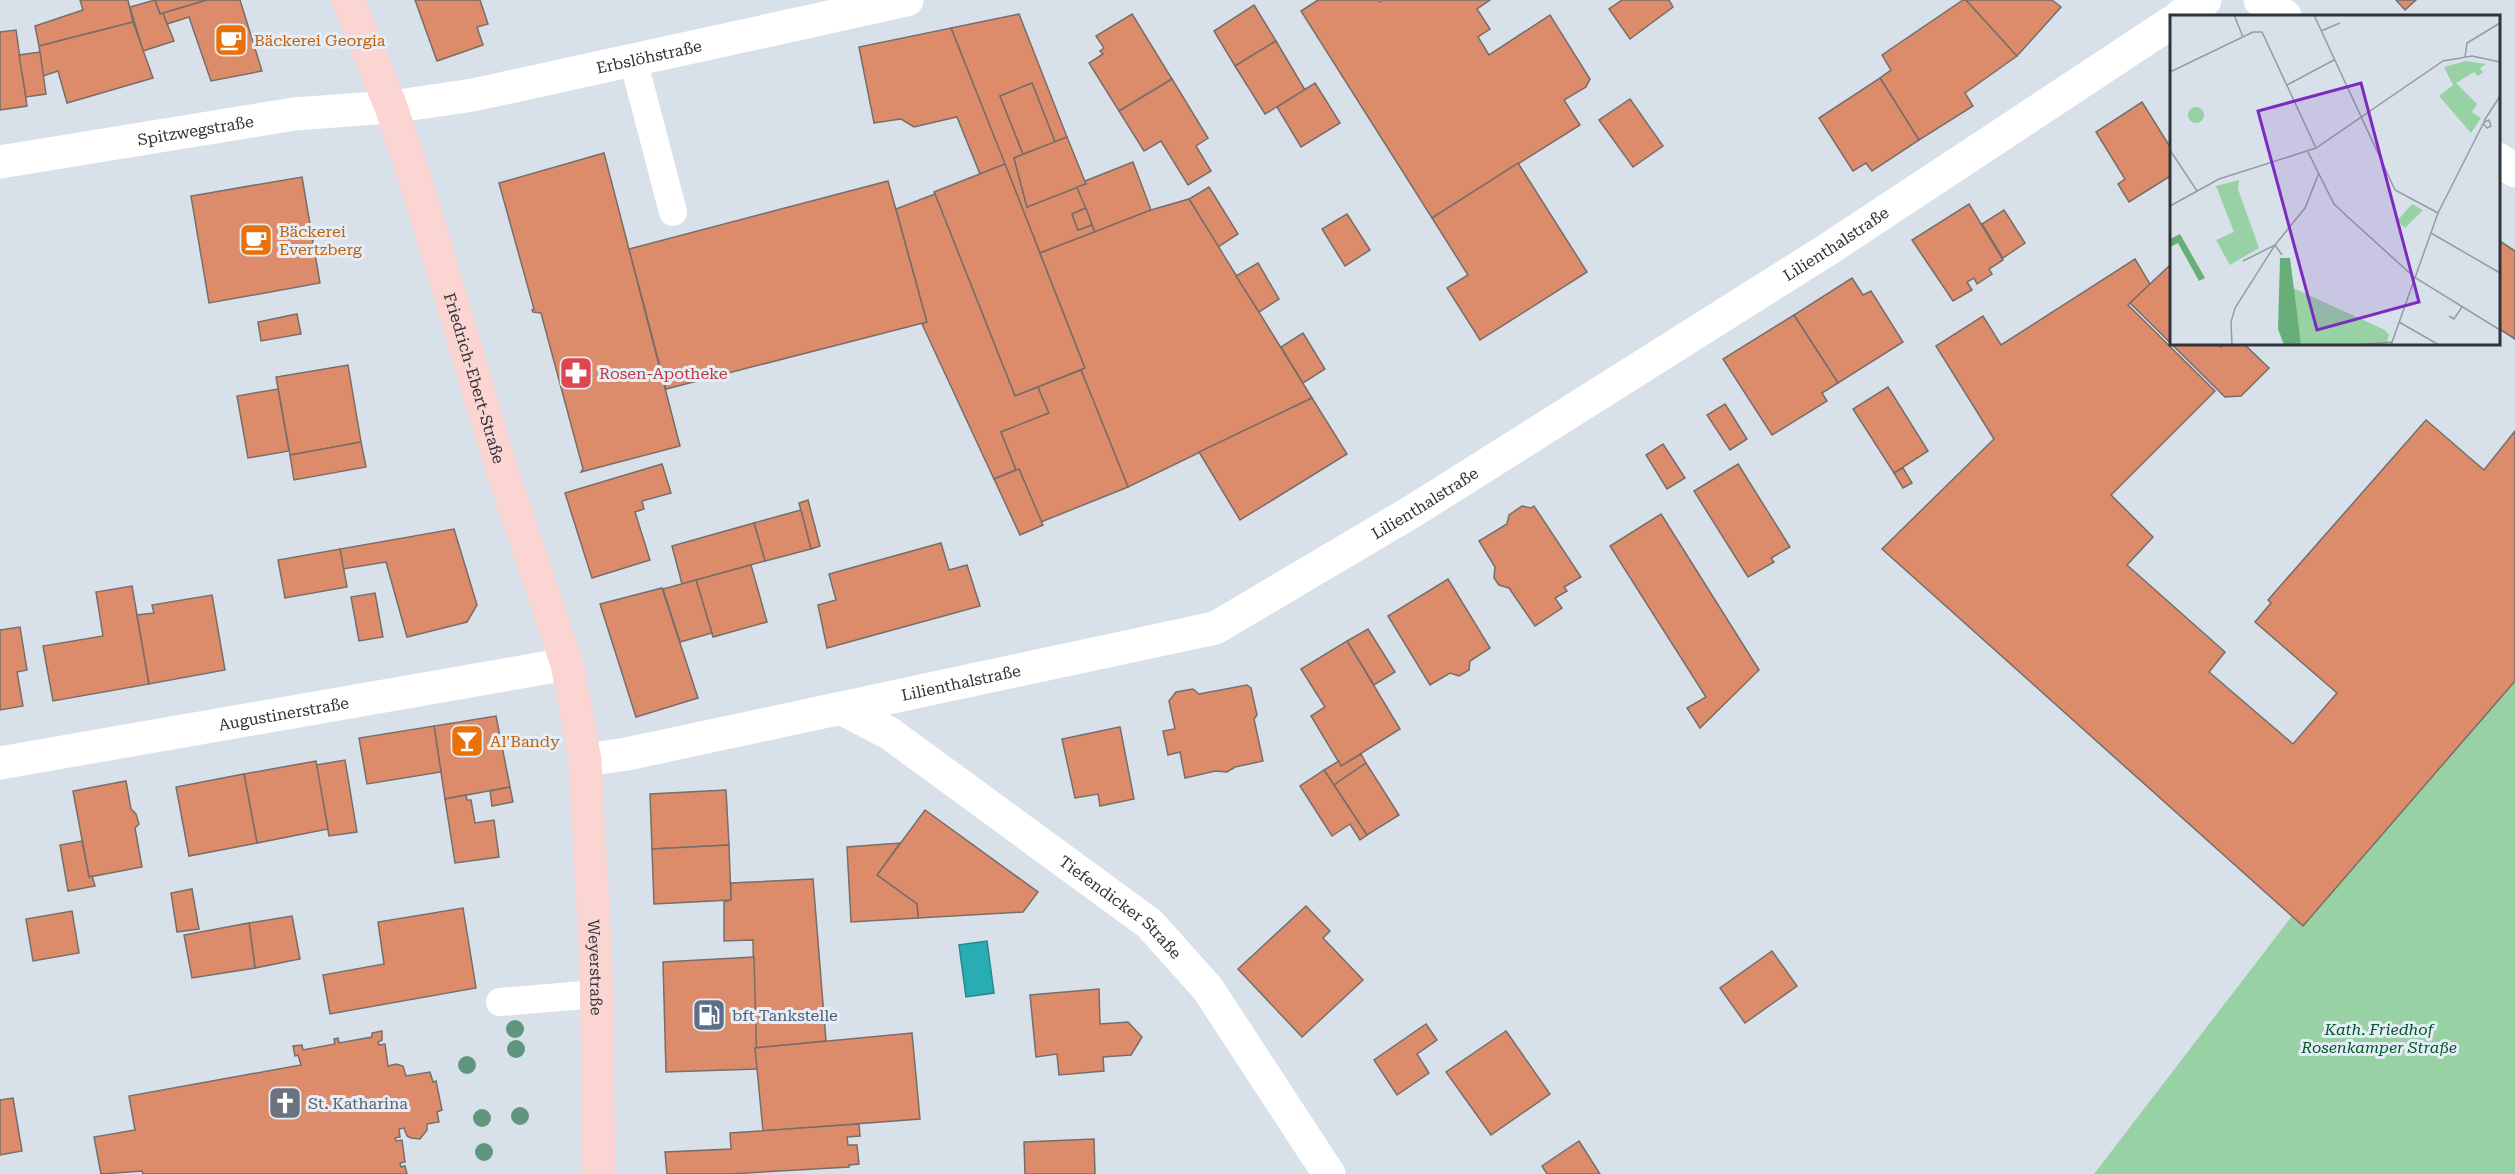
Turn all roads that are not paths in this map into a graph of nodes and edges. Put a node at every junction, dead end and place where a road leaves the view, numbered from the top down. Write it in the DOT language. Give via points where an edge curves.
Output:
graph roads {
  1 [pos="348,0"];
  2 [pos="907,0"];
  3 [pos="2205,0"];
  4 [pos="2260,0"];
  5 [pos="2182,15"];
  6 [pos="2283,15"];
  7 [pos="2170,23"];
  8 [pos="633,59"];
  9 [pos="391,107"];
  10 [pos="2500,160"];
  11 [pos="0,162"];
  12 [pos="2515,171"];
  13 [pos="673,212"];
  14 [pos="567,664"];
  15 [pos="841,708"];
  16 [pos="585,760"];
  17 [pos="0,764"];
  18 [pos="596,994"];
  19 [pos="501,1002"];
  20 [pos="599,1174"];
  21 [pos="1329,1174"];
  1 -- 9 [label="main road, Friedrich-Ebert-Straße"];
  2 -- 8 [label="street, Erbslöhstraße"];
  3 -- 5 [label="street"];
  4 -- 6 [label="street"];
  7 -- 15 [label="street, Lilienthalstraße" via="1810,261 1413,511 1215,628"];
  8 -- 9 [label="street, Erbslöhstraße" via="473,95"];
  8 -- 13 [label="lane"];
  9 -- 11 [label="street, Spitzwegstraße" via="294,114"];
  9 -- 14 [label="main road, Friedrich-Ebert-Straße" via="503,474"];
  10 -- 12 [label="street"];
  14 -- 16 [label="main road, Friedrich-Ebert-Straße"];
  14 -- 17 [label="street, Augustinerstraße"];
  15 -- 16 [label="street, Lilienthalstraße"];
  15 -- 21 [label="street, Tiefendicker Straße" via="889,733 1150,924 1208,988"];
  16 -- 18 [label="main road, Weyerstraße"];
  18 -- 19 [label="lane"];
  18 -- 20 [label="main road, Weyerstraße"];
}
